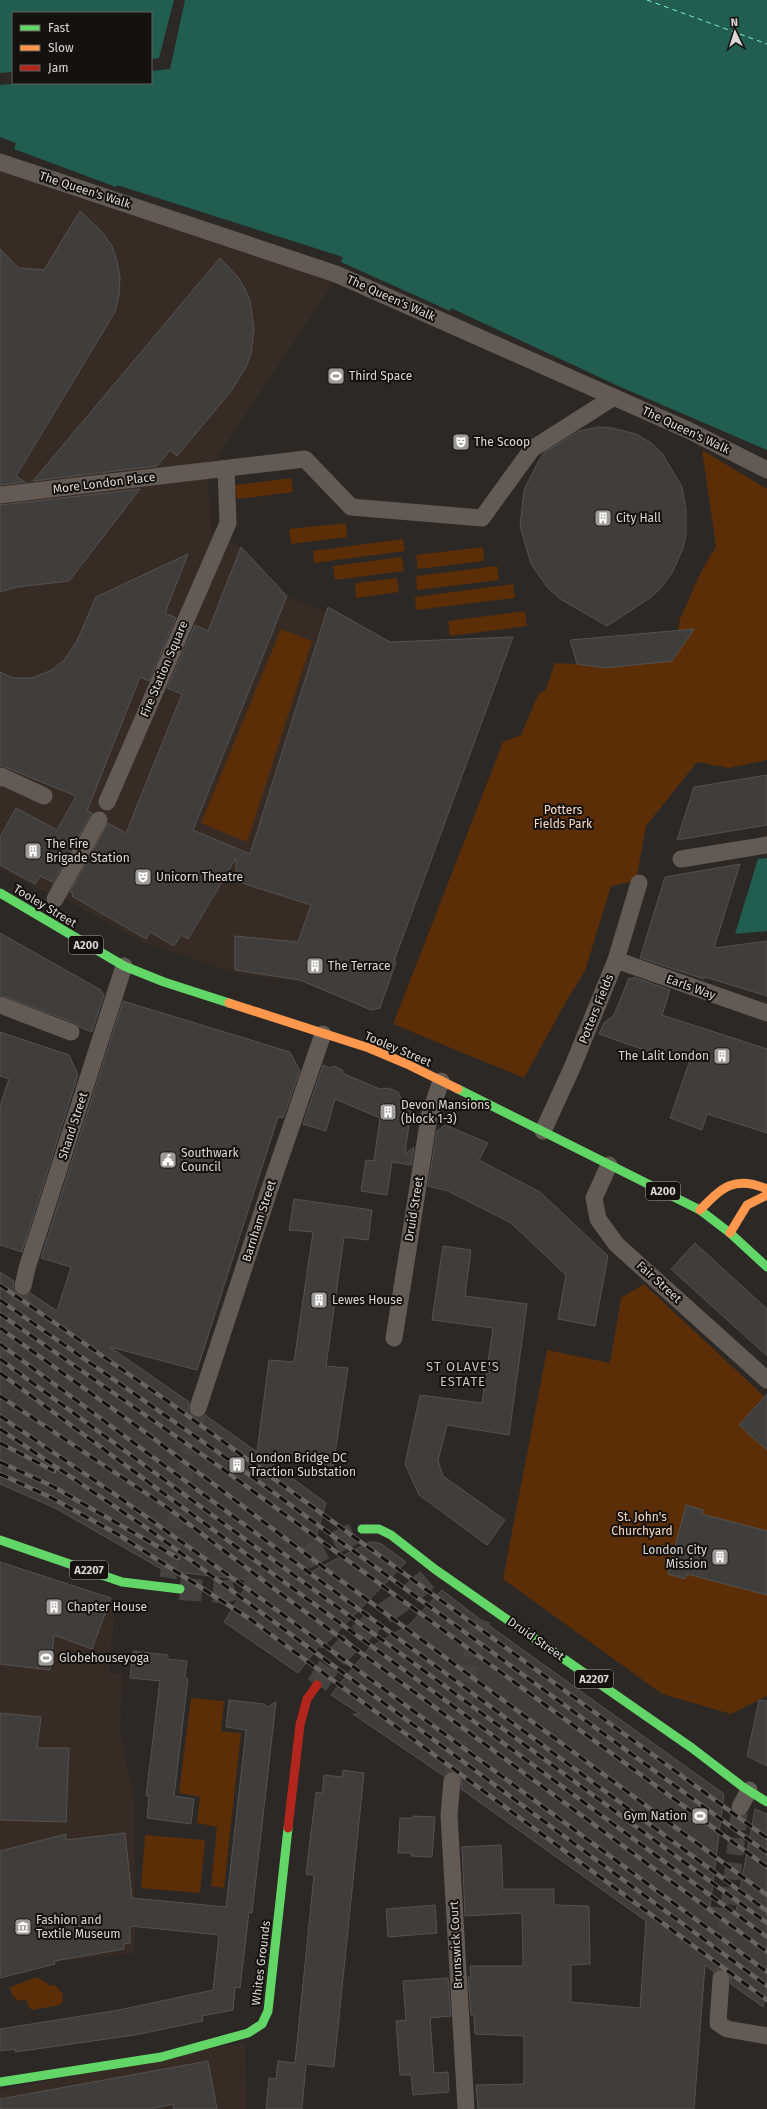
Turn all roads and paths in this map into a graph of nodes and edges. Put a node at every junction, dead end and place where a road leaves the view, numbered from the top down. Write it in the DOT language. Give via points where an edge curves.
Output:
graph roads {
  1 [pos="0,162"];
  2 [pos="614,397"];
  3 [pos="226,469"];
  4 [pos="767,470"];
  5 [pos="0,495"];
  6 [pos="0,778"];
  7 [pos="44,796"];
  8 [pos="107,802"];
  9 [pos="99,820"];
  10 [pos="767,845"];
  11 [pos="681,859"];
  12 [pos="639,883"];
  13 [pos="0,893"];
  14 [pos="55,899"];
  15 [pos="616,960"];
  16 [pos="124,966"];
  17 [pos="0,1005"];
  18 [pos="767,1013"];
  19 [pos="71,1032"];
  20 [pos="323,1034"];
  21 [pos="441,1081"];
  22 [pos="543,1132"];
  23 [pos="609,1165"];
  24 [pos="767,1189"];
  25 [pos="767,1195"];
  26 [pos="700,1210"];
  27 [pos="730,1233"];
  28 [pos="767,1267"];
  29 [pos="23,1286"];
  30 [pos="394,1338"];
  31 [pos="767,1380"];
  32 [pos="198,1408"];
  33 [pos="362,1528"];
  34 [pos="0,1540"];
  35 [pos="436,1570"];
  36 [pos="429,1578"];
  37 [pos="171,1585"];
  38 [pos="317,1685"];
  39 [pos="452,1781"];
  40 [pos="749,1790"];
  41 [pos="767,1802"];
  42 [pos="740,1807"];
  43 [pos="721,1979"];
  44 [pos="767,2036"];
  45 [pos="0,2082"];
  46 [pos="466,2109"];
  1 -- 2 [label="street, The Queen's Walk" via="336,274"];
  2 -- 3 [label="street, More London Place" via="532,449 482,518 351,507 304,459"];
  2 -- 4 [label="street, The Queen's Walk" via="708,439"];
  3 -- 5 [label="street, More London Place"];
  3 -- 8 [label="street, Fire Station Square" via="228,523"];
  6 -- 7 [label="street" via="1,776"];
  9 -- 14 [label="street"];
  10 -- 11 [label="street"];
  12 -- 15 [label="street, Potters Fields"];
  13 -- 16 [label="main road, Tooley Street / A200"];
  15 -- 18 [label="street, Earls Way"];
  15 -- 22 [label="street, Potters Fields"];
  16 -- 20 [label="main road, Tooley Street / A200" via="164,982"];
  16 -- 29 [label="street, Shand Street"];
  17 -- 19 [label="street"];
  20 -- 21 [label="main road, Tooley Street / A200" via="368,1048"];
  20 -- 32 [label="street, Barnham Street"];
  21 -- 22 [label="main road, Tooley Street / A200"];
  21 -- 30 [label="street, Druid Street" via="428,1117"];
  22 -- 23 [label="main road, Tooley Street / A200"];
  23 -- 26 [label="main road, Tooley Street / A200"];
  23 -- 31 [label="street, Fair Street" via="594,1198 598,1219 616,1244"];
  24 -- 26 [label="main road" via="754,1182 740,1181 718,1192"];
  25 -- 27 [label="main road" via="747,1205"];
  26 -- 27 [label="main road, Tooley Street / A200"];
  27 -- 28 [label="main road, Tooley Street / A200"];
  33 -- 35 [label="main road, Druid Street / A2207" via="379,1529 391,1535"];
  34 -- 37 [label="main road, A2207" via="122,1582"];
  35 -- 36 [label="main road"];
  35 -- 40 [label="main road, Druid Street / A2207" via="485,1612 692,1748"];
  38 -- 45 [label="main road, Whites Grounds" via="307,1699 300,1725 268,2011 264,2023 256,2031 161,2057"];
  39 -- 46 [label="street, Brunswick Court" via="449,1815"];
  40 -- 41 [label="main road, Druid Street / A2207"];
  40 -- 42 [label="street"];
  43 -- 44 [label="street" via="718,2023 727,2029"];
}
